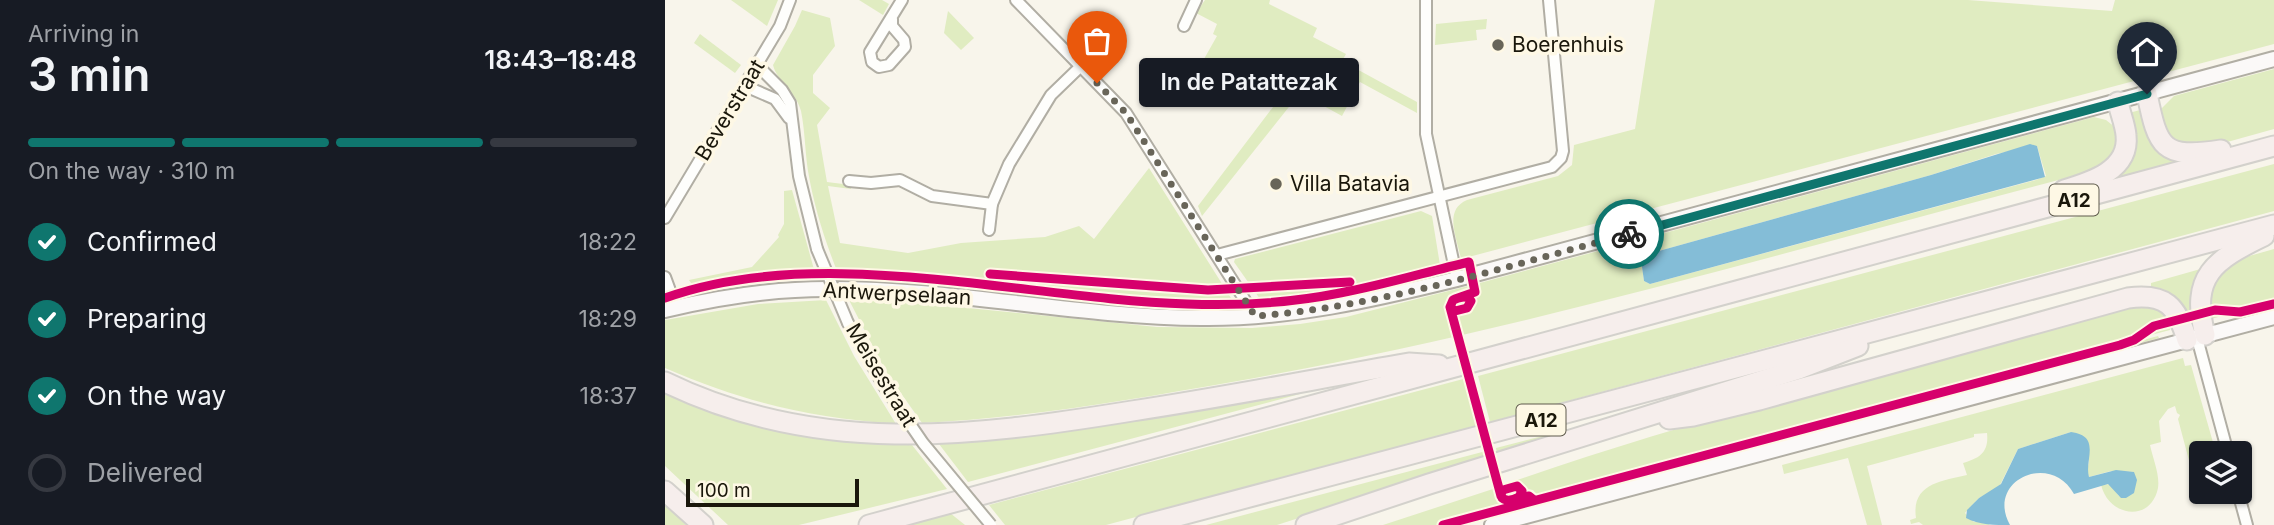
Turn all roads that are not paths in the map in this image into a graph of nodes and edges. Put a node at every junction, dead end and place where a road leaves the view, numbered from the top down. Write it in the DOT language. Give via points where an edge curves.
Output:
graph roads {
  1 [pos="790,0"];
  2 [pos="902,0"];
  3 [pos="1016,0"];
  4 [pos="1196,0"];
  5 [pos="1426,0"];
  6 [pos="1549,0"];
  7 [pos="892,19"];
  8 [pos="1184,26"];
  9 [pos="2274,60"];
  10 [pos="757,65"];
  11 [pos="1081,66"];
  12 [pos="744,86"];
  13 [pos="2147,94"];
  14 [pos="2118,102"];
  15 [pos="792,123"];
  16 [pos="2274,144"];
  17 [pos="849,181"];
  18 [pos="1439,198"];
  19 [pos="992,204"];
  20 [pos="665,218"];
  21 [pos="2274,225"];
  22 [pos="989,230"];
  23 [pos="2274,232"];
  24 [pos="1874,254"];
  25 [pos="1217,255"];
  26 [pos="665,277"];
  27 [pos="1457,279"];
  28 [pos="671,309"];
  29 [pos="1937,314"];
  30 [pos="1255,316"];
  31 [pos="2274,317"];
  32 [pos="2196,338"];
  33 [pos="1454,367"];
  34 [pos="665,382"];
  35 [pos="1626,423"];
  36 [pos="2225,441"];
  37 [pos="665,491"];
  38 [pos="2241,504"];
  39 [pos="1539,519"];
  40 [pos="1512,523"];
  41 [pos="703,525"];
  42 [pos="869,525"];
  43 [pos="991,525"];
  44 [pos="1144,525"];
  45 [pos="1306,525"];
  46 [pos="1492,525"];
  47 [pos="2247,525"];
  1 -- 10 [label="street, Beverstraat"];
  2 -- 7 [label="street"];
  3 -- 11 [label="street"];
  4 -- 8 [label="street"];
  5 -- 18 [label="street" via="1426,134"];
  6 -- 18 [label="street" via="1561,158 1552,167"];
  9 -- 13 [label="main road, Antwerpselaan"];
  10 -- 12 [label="street, Beverstraat"];
  10 -- 15 [label="street, Meisestraat" via="787,97"];
  11 -- 19 [label="street" via="1051,95 1009,163"];
  11 -- 25 [label="street" via="1126,113"];
  12 -- 15 [label="street" via="775,99"];
  12 -- 20 [label="street, Beverstraat"];
  13 -- 14 [label="main road, Antwerpselaan"];
  13 -- 16 [label="highway" via="2158,138 2167,147 2208,152"];
  14 -- 24 [label="highway" via="2126,144 2119,162 2105,174"];
  14 -- 27 [label="main road, Antwerpselaan"];
  15 -- 43 [label="street, Meisestraat, bridge" via="799,176 817,248 848,323 923,443"];
  16 -- 24 [label="highway, A12"];
  17 -- 19 [label="street" via="899,180 932,196"];
  18 -- 25 [label="street"];
  18 -- 27 [label="street"];
  19 -- 22 [label="street"];
  21 -- 29 [label="highway, A12"];
  23 -- 32 [label="highway" via="2231,253 2209,274 2202,289"];
  24 -- 33 [label="highway, A12"];
  25 -- 30 [label="street"];
  26 -- 28 [label="street"];
  27 -- 30 [label="main road, Antwerpselaan" via="1339,307"];
  28 -- 30 [label="main road, Antwerpselaan" via="768,292 853,289 1147,316"];
  29 -- 35 [label="highway" via="1799,369"];
  29 -- 44 [label="highway, A12"];
  31 -- 32 [label="main road"];
  32 -- 35 [label="highway" via="2170,305 2150,296 2128,298 1746,404 1693,416"];
  32 -- 36 [label="street"];
  32 -- 39 [label="main road"];
  33 -- 34 [label="highway" via="1409,363 1063,422 913,436 793,424 742,411"];
  33 -- 42 [label="highway, A12"];
  35 -- 45 [label="highway"];
  37 -- 41 [label="highway"];
  38 -- 47 [label="street"];
  39 -- 40 [label="main road"];
  40 -- 46 [label="main road"];
}
